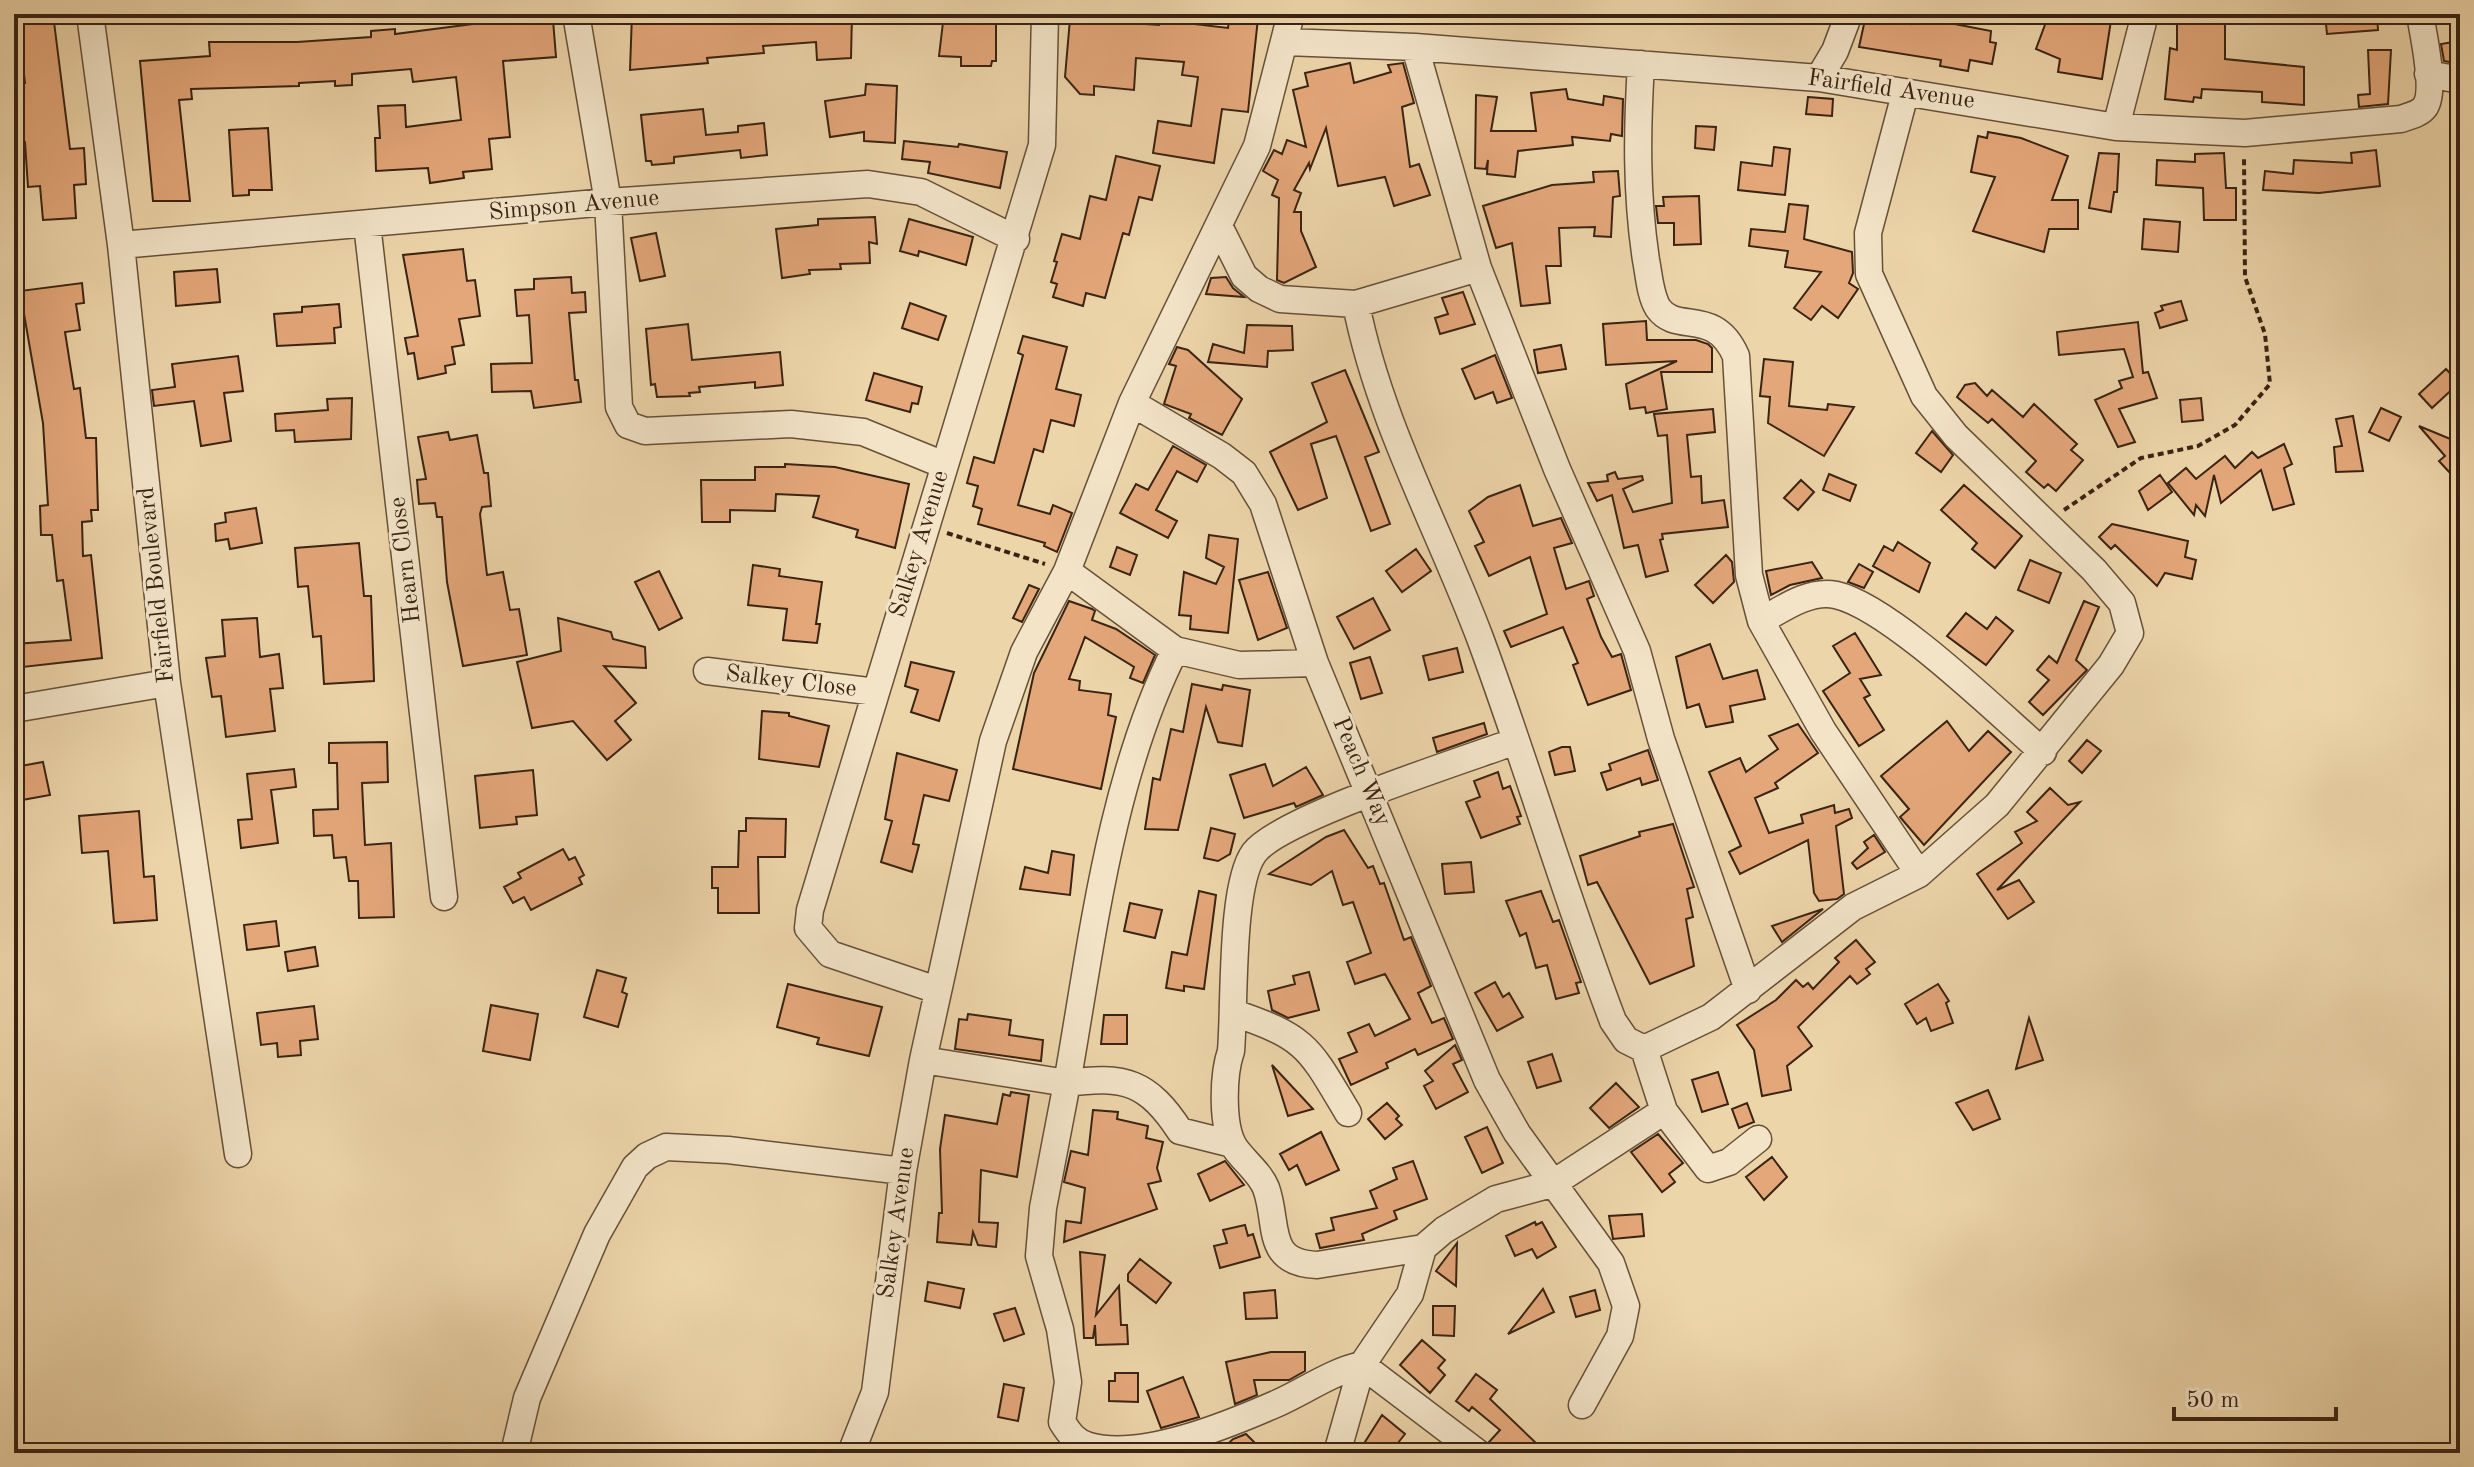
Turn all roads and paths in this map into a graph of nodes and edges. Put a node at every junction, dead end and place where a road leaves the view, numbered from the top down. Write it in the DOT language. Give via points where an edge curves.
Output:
graph roads {
  1 [pos="90,14"];
  2 [pos="576,14"];
  3 [pos="1045,14"];
  4 [pos="1291,14"];
  5 [pos="1849,14"];
  6 [pos="2145,14"];
  7 [pos="2420,14"];
  8 [pos="1286,42"];
  9 [pos="1415,47"];
  10 [pos="1641,64"];
  11 [pos="2428,74"];
  12 [pos="1819,78"];
  13 [pos="2460,80"];
  14 [pos="1905,94"];
  15 [pos="2116,127"];
  16 [pos="2245,133"];
  17 [pos="608,202"];
  18 [pos="367,224"];
  19 [pos="1220,228"];
  20 [pos="1016,239"];
  21 [pos="121,245"];
  22 [pos="1478,268"];
  23 [pos="1356,304"];
  24 [pos="1132,403"];
  25 [pos="944,465"];
  26 [pos="2045,523"];
  27 [pos="926,526"];
  28 [pos="1067,571"];
  29 [pos="1761,621"];
  30 [pos="1175,650"];
  31 [pos="1315,663"];
  32 [pos="707,671"];
  33 [pos="167,683"];
  34 [pos="876,692"];
  35 [pos="14,709"];
  36 [pos="1516,741"];
  37 [pos="2043,752"];
  38 [pos="1370,794"];
  39 [pos="1919,874"];
  40 [pos="444,897"];
  41 [pos="937,990"];
  42 [pos="1748,990"];
  43 [pos="1234,1013"];
  44 [pos="1644,1049"];
  45 [pos="923,1060"];
  46 [pos="1067,1083"];
  47 [pos="1664,1111"];
  48 [pos="1348,1113"];
  49 [pos="1758,1139"];
  50 [pos="1232,1144"];
  51 [pos="238,1154"];
  52 [pos="903,1171"];
  53 [pos="1552,1184"];
  54 [pos="1423,1248"];
  55 [pos="1362,1365"];
  56 [pos="1582,1405"];
  57 [pos="514,1453"];
  58 [pos="851,1453"];
  59 [pos="1337,1453"];
  60 [pos="1478,1453"];
  1 -- 21 [label="street, Fairfield Boulevard"];
  2 -- 17 [label="street"];
  3 -- 20 [label="street, Salkey Avenue" via="1042,145"];
  4 -- 8 [label="street, Salkey Avenue"];
  5 -- 12 [label="street"];
  6 -- 15 [label="street"];
  7 -- 11 [label="street"];
  8 -- 9 [label="street, Fairfield Avenue"];
  8 -- 19 [label="street, Salkey Avenue" via="1257,146"];
  9 -- 10 [label="street, Fairfield Avenue"];
  9 -- 22 [label="street"];
  10 -- 12 [label="street, Fairfield Avenue"];
  10 -- 29 [label="street" via="1636,150 1651,286 1658,308 1669,316 1710,325 1729,338 1736,356 1749,575"];
  11 -- 13 [label="street"];
  11 -- 16 [label="street, Fairfield Avenue" via="2429,100 2422,111 2401,119"];
  12 -- 14 [label="street, Fairfield Avenue"];
  14 -- 15 [label="street, Fairfield Avenue" via="1931,94"];
  14 -- 26 [label="street" via="1868,233 1869,274 1924,396 1956,436"];
  15 -- 16 [label="street, Fairfield Avenue"];
  16 -- 26 [label="path" via="2245,277 2265,334 2270,384 2235,425 2198,446 2141,458"];
  17 -- 18 [label="street, Simpson Avenue"];
  17 -- 20 [label="street, Simpson Avenue" via="868,184 921,192"];
  17 -- 25 [label="street" via="619,407 628,425 645,431 791,424 863,432"];
  18 -- 21 [label="street, Simpson Avenue"];
  18 -- 40 [label="street, Hearn Close"];
  19 -- 23 [label="street" via="1244,276 1259,289 1280,299"];
  19 -- 24 [label="street, Salkey Avenue"];
  20 -- 25 [label="street, Salkey Avenue"];
  21 -- 33 [label="street, Fairfield Boulevard"];
  22 -- 23 [label="street"];
  22 -- 42 [label="street" via="1574,510 1637,651 1661,739"];
  23 -- 36 [label="street" via="1389,423 1445,551"];
  24 -- 28 [label="street, Salkey Avenue"];
  24 -- 31 [label="street, Peach Way" via="1244,473 1263,504"];
  25 -- 27 [label="street, Salkey Avenue"];
  26 -- 37 [label="street" via="2122,603 2130,633"];
  27 -- 28 [label="path"];
  27 -- 34 [label="street, Salkey Avenue"];
  28 -- 30 [label="street"];
  28 -- 41 [label="street, Salkey Avenue" via="1024,652 993,741"];
  29 -- 37 [label="street" via="1803,598 1835,594 1872,612 1945,666"];
  29 -- 39 [label="street" via="1823,731"];
  30 -- 31 [label="street" via="1239,665"];
  30 -- 46 [label="street" via="1151,697 1117,824"];
  31 -- 38 [label="street, Peach Way"];
  32 -- 34 [label="street, Salkey Close"];
  33 -- 35 [label="street"];
  33 -- 51 [label="street, Fairfield Boulevard"];
  34 -- 41 [label="street, Salkey Avenue" via="808,928 830,954"];
  36 -- 38 [label="street"];
  36 -- 44 [label="street" via="1613,1021 1626,1040"];
  37 -- 39 [label="street" via="1997,805"];
  38 -- 43 [label="street" via="1275,836 1255,852 1239,906"];
  38 -- 53 [label="street, Peach Way" via="1487,1080"];
  39 -- 42 [label="street" via="1853,907"];
  41 -- 45 [label="street, Salkey Avenue"];
  42 -- 44 [label="street" via="1711,1017"];
  43 -- 48 [label="street" via="1280,1028 1302,1043"];
  43 -- 50 [label="street" via="1224,1071"];
  44 -- 47 [label="street"];
  45 -- 46 [label="street"];
  45 -- 52 [label="street, Salkey Avenue"];
  46 -- 50 [label="street" via="1090,1080 1145,1088 1180,1131"];
  46 -- 55 [label="street" via="1039,1256 1060,1329 1068,1382 1062,1422 1072,1437 1108,1448 1168,1442 1240,1418 1337,1370"];
  47 -- 49 [label="street" via="1708,1169 1729,1162"];
  47 -- 53 [label="street"];
  50 -- 54 [label="street" via="1266,1186 1273,1229 1284,1255 1300,1265"];
  52 -- 57 [label="street" via="728,1150 666,1147 647,1156 635,1167 597,1234 527,1398"];
  52 -- 58 [label="street, Salkey Avenue" via="875,1392"];
  53 -- 54 [label="street" via="1496,1199"];
  53 -- 56 [label="street, Peach Way" via="1611,1263 1626,1306 1620,1336"];
  54 -- 55 [label="street" via="1410,1294"];
  55 -- 59 [label="street"];
  55 -- 60 [label="street"];
}
